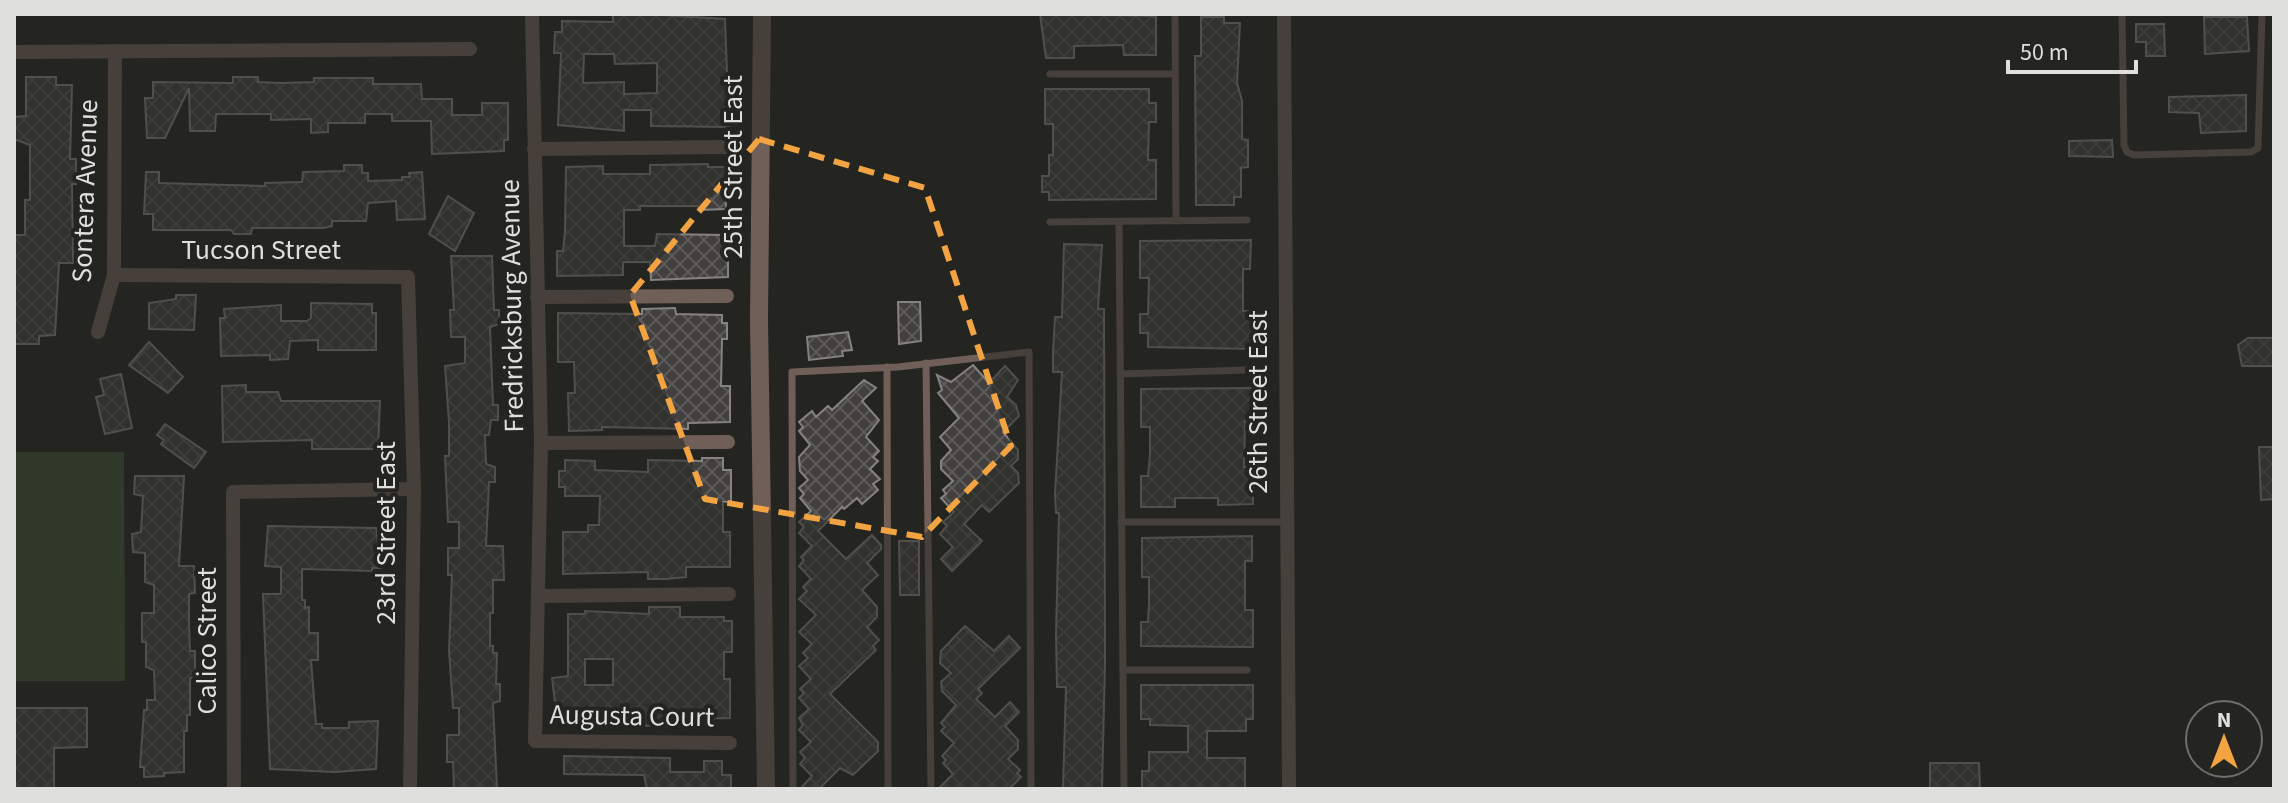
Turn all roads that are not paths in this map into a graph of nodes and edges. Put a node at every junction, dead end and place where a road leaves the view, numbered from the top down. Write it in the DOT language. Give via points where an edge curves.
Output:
graph roads {
  1 [pos="532,14"];
  2 [pos="762,14"];
  3 [pos="1175,14"];
  4 [pos="1284,14"];
  5 [pos="2122,14"];
  6 [pos="2262,14"];
  7 [pos="470,49"];
  8 [pos="115,51"];
  9 [pos="14,52"];
  10 [pos="1050,74"];
  11 [pos="1175,74"];
  12 [pos="726,147"];
  13 [pos="534,149"];
  14 [pos="1247,220"];
  15 [pos="1176,221"];
  16 [pos="1050,222"];
  17 [pos="1119,222"];
  18 [pos="114,275"];
  19 [pos="408,277"];
  20 [pos="727,296"];
  21 [pos="537,297"];
  22 [pos="98,332"];
  23 [pos="926,363"];
  24 [pos="887,367"];
  25 [pos="1247,370"];
  26 [pos="1120,374"];
  27 [pos="728,442"];
  28 [pos="541,443"];
  29 [pos="414,489"];
  30 [pos="1121,522"];
  31 [pos="1284,522"];
  32 [pos="729,594"];
  33 [pos="539,596"];
  34 [pos="1123,670"];
  35 [pos="1247,670"];
  36 [pos="730,743"];
  37 [pos="234,789"];
  38 [pos="410,789"];
  39 [pos="766,789"];
  40 [pos="793,789"];
  41 [pos="888,789"];
  42 [pos="931,789"];
  43 [pos="1031,789"];
  44 [pos="1124,789"];
  45 [pos="1289,789"];
  1 -- 13 [label="street, Fredricksburg Avenue"];
  2 -- 39 [label="street, 25th Street East" via="759,320"];
  3 -- 11 [label="lane"];
  4 -- 31 [label="street, 26th Street East"];
  5 -- 6 [label="lane" via="2124,145 2134,155 2258,148"];
  7 -- 8 [label="street"];
  8 -- 9 [label="street"];
  8 -- 18 [label="street, Sontera Avenue"];
  10 -- 11 [label="lane"];
  11 -- 15 [label="lane"];
  12 -- 13 [label="street"];
  13 -- 21 [label="street, Fredricksburg Avenue"];
  14 -- 15 [label="lane"];
  15 -- 17 [label="lane"];
  16 -- 17 [label="lane"];
  17 -- 26 [label="lane"];
  18 -- 19 [label="street, Tucson Street"];
  18 -- 22 [label="street, Sontera Avenue"];
  19 -- 29 [label="street, 23rd Street East"];
  20 -- 21 [label="street"];
  21 -- 28 [label="street, Fredricksburg Avenue"];
  23 -- 24 [label="lane"];
  23 -- 42 [label="lane"];
  23 -- 43 [label="lane" via="1029,352"];
  24 -- 40 [label="lane" via="792,372"];
  24 -- 41 [label="lane"];
  25 -- 26 [label="lane"];
  26 -- 30 [label="lane"];
  27 -- 28 [label="street"];
  28 -- 33 [label="street, Fredricksburg Avenue"];
  29 -- 37 [label="street, Calico Street" via="233,492"];
  29 -- 38 [label="street, 23rd Street East"];
  30 -- 31 [label="lane"];
  30 -- 34 [label="lane"];
  31 -- 45 [label="street, 26th Street East"];
  32 -- 33 [label="street"];
  33 -- 36 [label="street, Augusta Court" via="535,741"];
  34 -- 35 [label="lane"];
  34 -- 44 [label="lane"];
}
